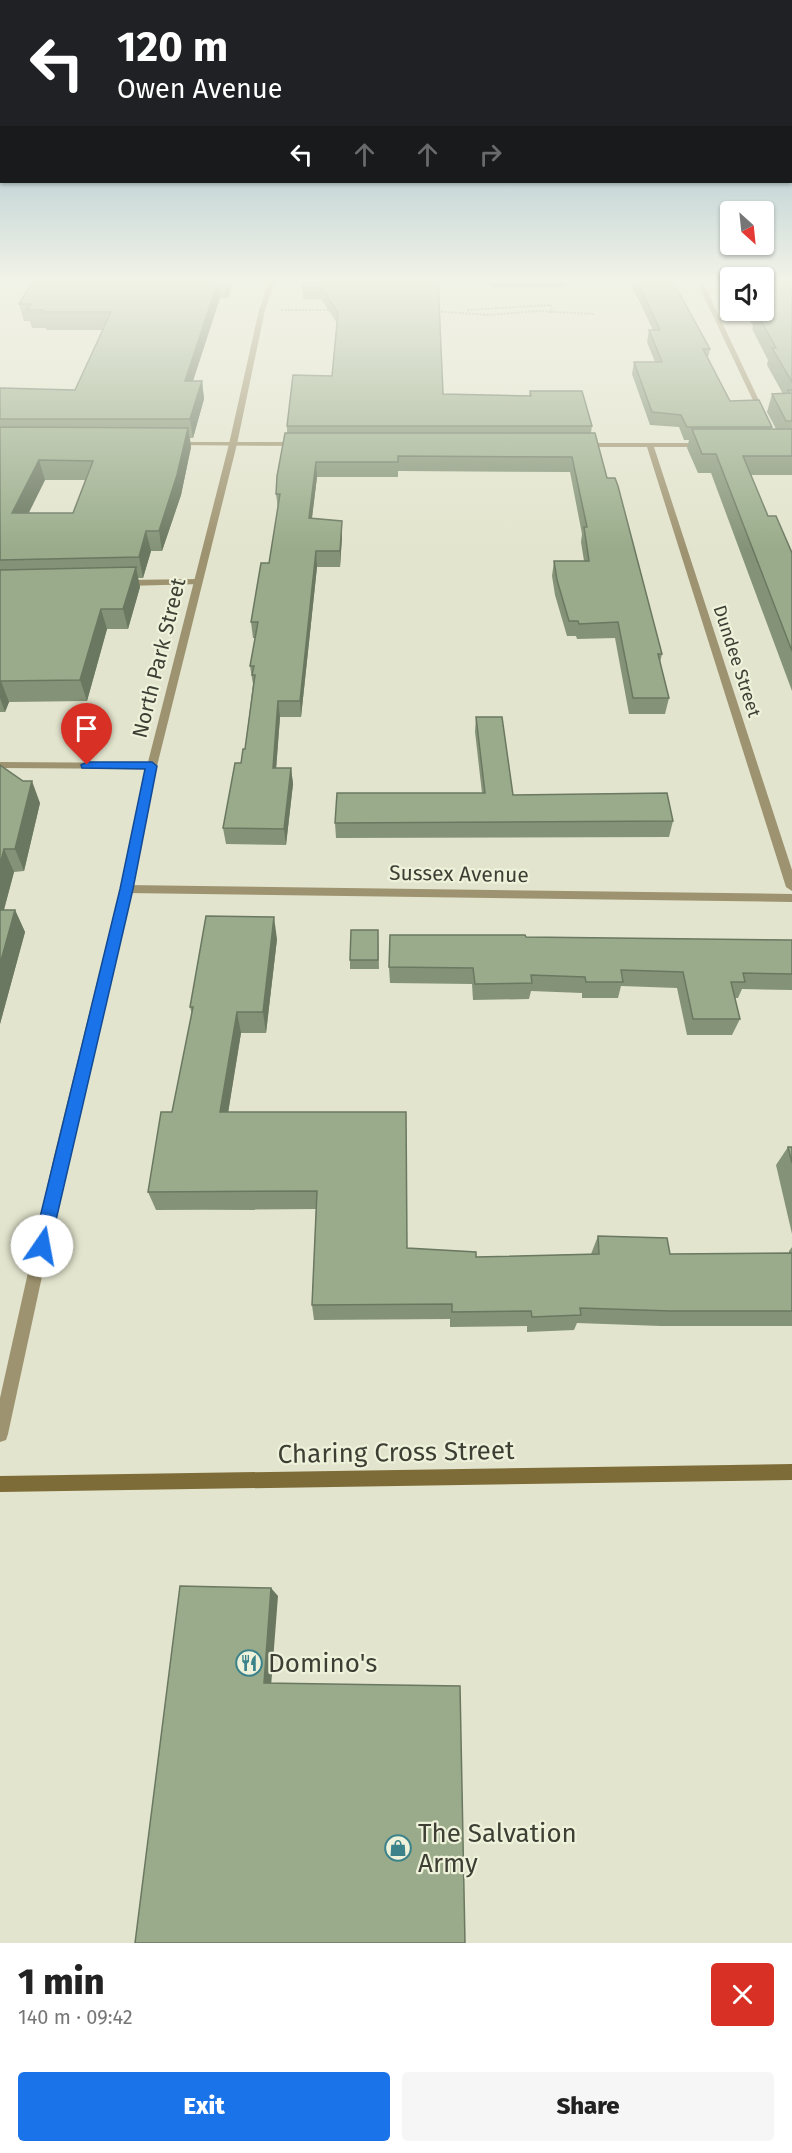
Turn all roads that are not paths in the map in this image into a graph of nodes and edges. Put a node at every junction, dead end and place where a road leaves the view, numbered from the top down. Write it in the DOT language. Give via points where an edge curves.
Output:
graph roads {
  1 [pos="249,369"];
  2 [pos="741,369"];
  3 [pos="767,423"];
  4 [pos="163,443"];
  5 [pos="233,444"];
  6 [pos="305,444"];
  7 [pos="708,444"];
  8 [pos="579,445"];
  9 [pos="650,445"];
  10 [pos="199,582"];
  11 [pos="117,583"];
  12 [pos="0,765"];
  13 [pos="152,766"];
  14 [pos="792,886"];
  15 [pos="126,889"];
  16 [pos="792,898"];
  17 [pos="0,1434"];
  18 [pos="792,1472"];
  19 [pos="0,1484"];
  1 -- 5 [label="street, North Park Street"];
  2 -- 3 [label="street"];
  4 -- 5 [label="street"];
  5 -- 6 [label="street"];
  5 -- 10 [label="street, North Park Street"];
  7 -- 9 [label="street"];
  8 -- 9 [label="street"];
  9 -- 14 [label="street, Dundee Street"];
  10 -- 11 [label="street"];
  10 -- 13 [label="street, North Park Street"];
  12 -- 13 [label="street"];
  13 -- 15 [label="street, North Park Street"];
  15 -- 16 [label="street, Sussex Avenue"];
  15 -- 17 [label="street, North Park Street"];
  18 -- 19 [label="main road, Charing Cross Street"];
}
